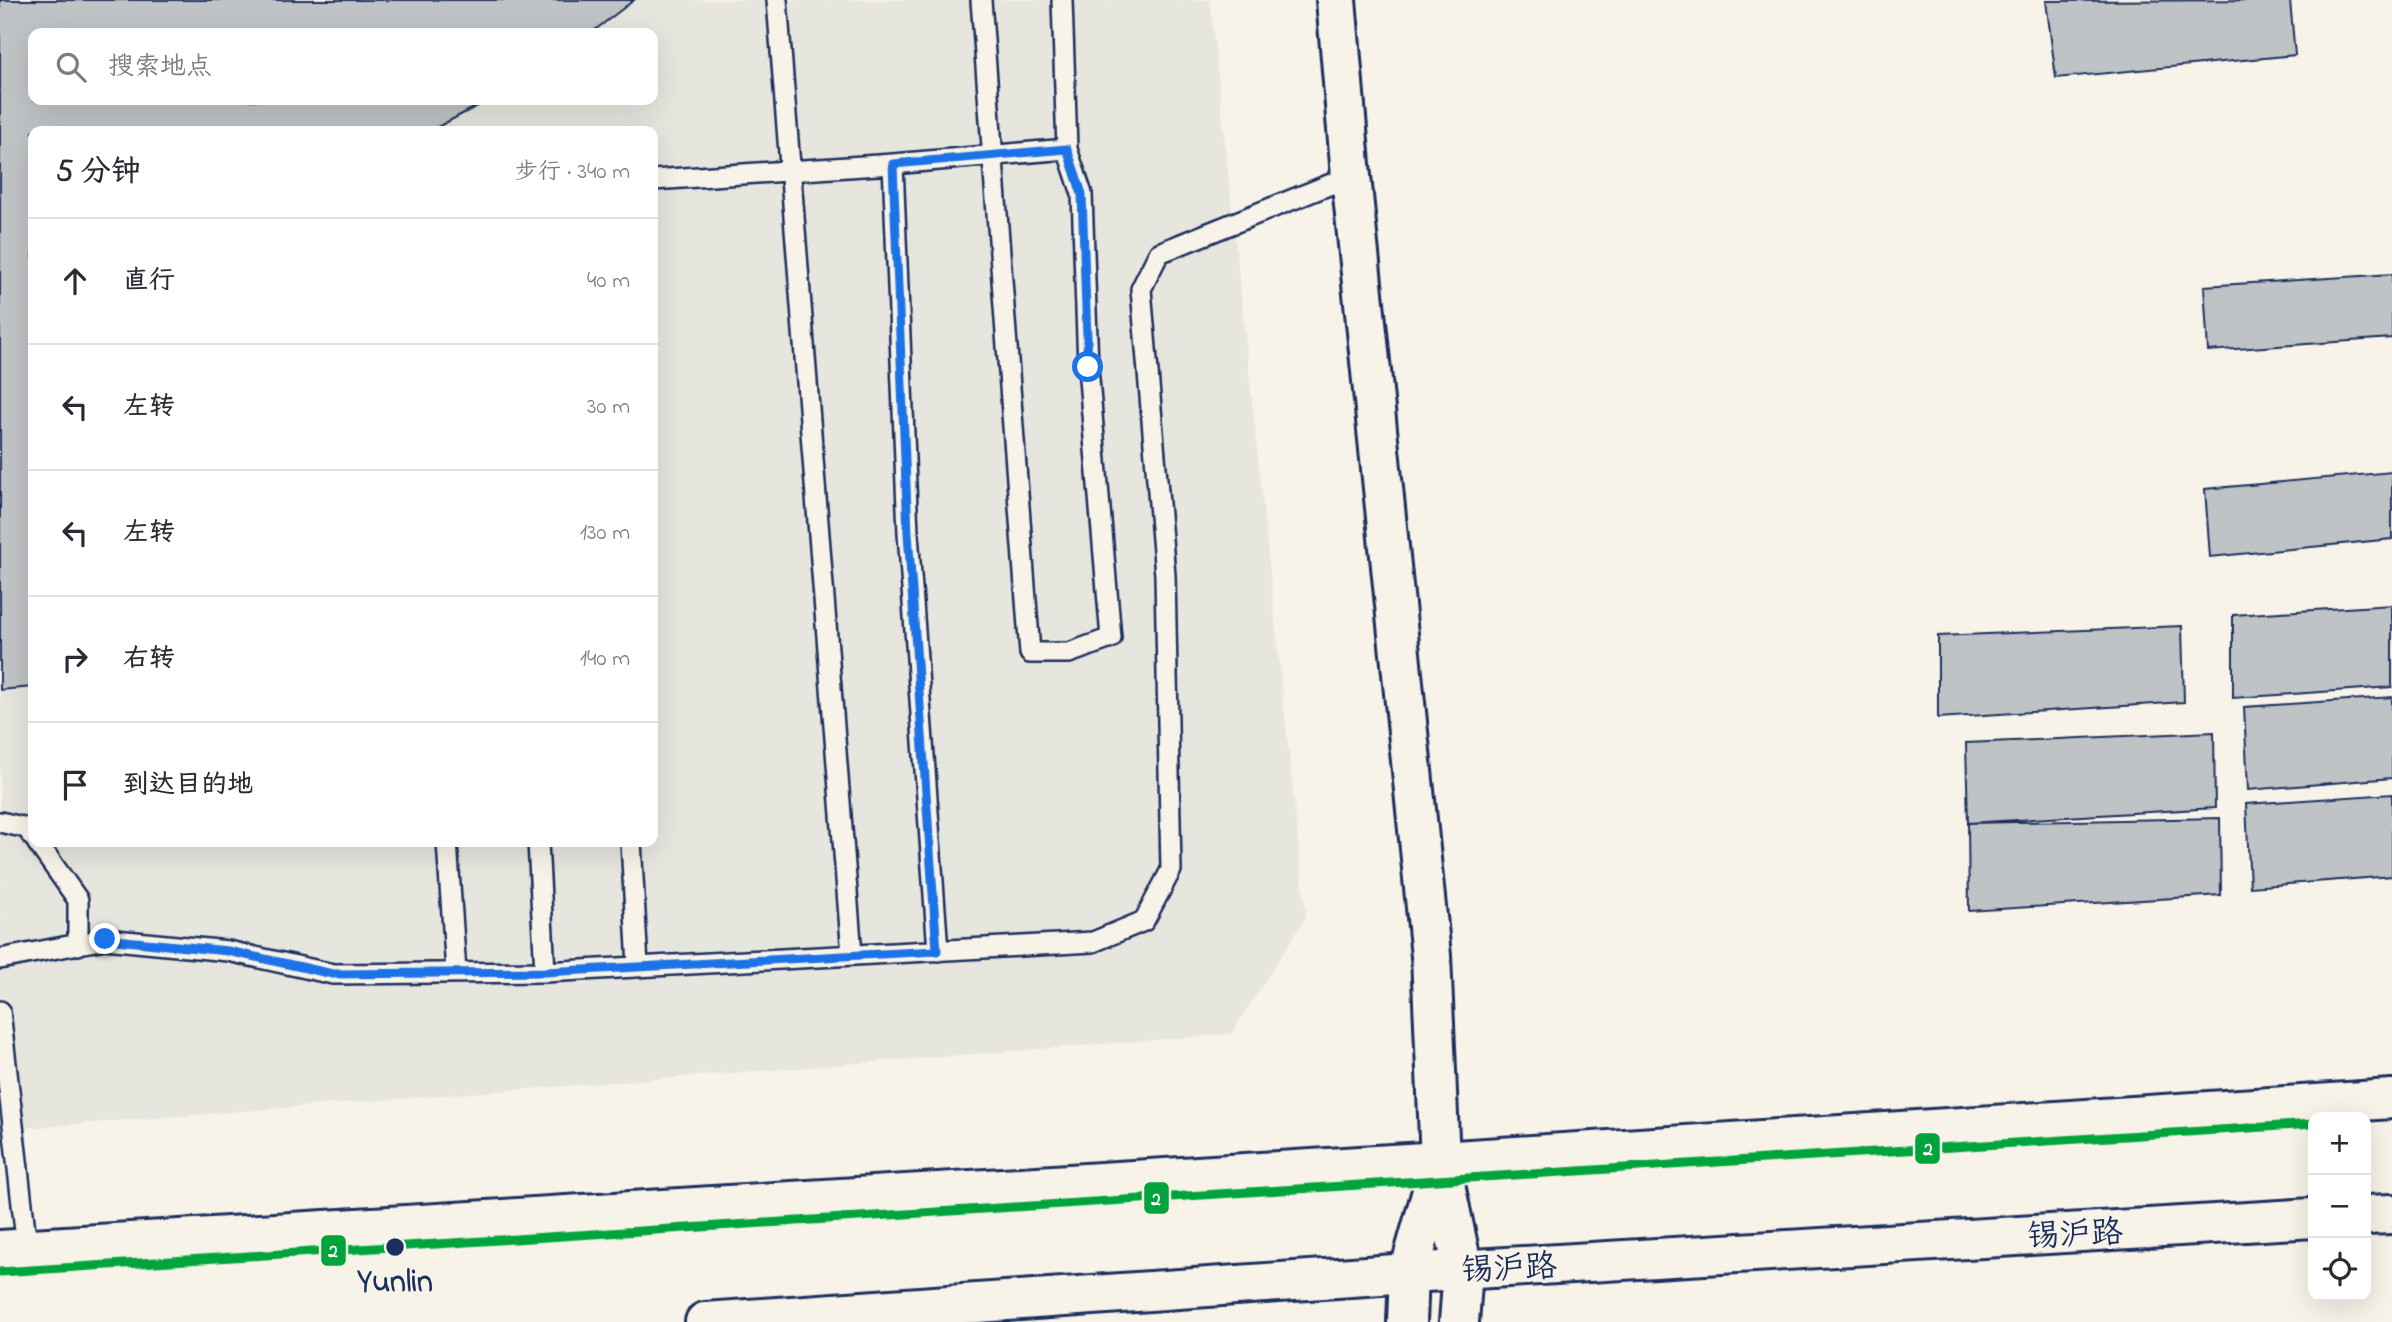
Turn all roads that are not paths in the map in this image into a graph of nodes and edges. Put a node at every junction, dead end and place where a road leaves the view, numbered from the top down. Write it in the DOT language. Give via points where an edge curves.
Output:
graph roads {
  1 [pos="777,0"];
  2 [pos="981,0"];
  3 [pos="1062,0"];
  4 [pos="1336,0"];
  5 [pos="1067,149"];
  6 [pos="993,155"];
  7 [pos="893,164"];
  8 [pos="791,171"];
  9 [pos="1351,176"];
  10 [pos="658,180"];
  11 [pos="0,822"];
  12 [pos="28,830"];
  13 [pos="41,847"];
  14 [pos="447,847"];
  15 [pos="538,847"];
  16 [pos="631,847"];
  17 [pos="78,945"];
  18 [pos="937,951"];
  19 [pos="852,955"];
  20 [pos="0,959"];
  21 [pos="638,966"];
  22 [pos="456,972"];
  23 [pos="545,972"];
  24 [pos="0,1010"];
  25 [pos="2392,1099"];
  26 [pos="1440,1161"];
  27 [pos="2392,1213"];
  28 [pos="2371,1215"];
  29 [pos="2308,1218"];
  30 [pos="14,1249"];
  31 [pos="1462,1270"];
  32 [pos="1409,1273"];
  33 [pos="705,1322"];
  34 [pos="1407,1322"];
  35 [pos="1460,1322"];
  1 -- 8 [label="lane"];
  2 -- 6 [label="lane"];
  3 -- 5 [label="lane"];
  4 -- 9 [label="main road"];
  5 -- 6 [label="lane"];
  5 -- 6 [label="lane" via="1082,194 1088,367 1111,638 1069,653 1030,653"];
  6 -- 7 [label="lane"];
  7 -- 8 [label="lane"];
  7 -- 18 [label="lane" via="908,533"];
  8 -- 10 [label="lane"];
  8 -- 19 [label="lane"];
  9 -- 18 [label="lane" via="1159,253 1141,289 1166,575 1171,870 1144,921 1093,942"];
  9 -- 26 [label="main road" via="1431,956"];
  11 -- 12 [label="lane"];
  13 -- 17 [label="lane" via="78,900"];
  14 -- 22 [label="lane"];
  15 -- 23 [label="lane"];
  16 -- 21 [label="lane"];
  17 -- 20 [label="lane"];
  17 -- 22 [label="lane" via="105,939 228,951 333,974"];
  18 -- 19 [label="lane"];
  19 -- 21 [label="lane"];
  21 -- 23 [label="lane"];
  22 -- 23 [label="lane"];
  24 -- 30 [label="lane"];
  25 -- 26 [label="main road"];
  26 -- 30 [label="main road"];
  26 -- 31 [label="main road"];
  26 -- 32 [label="main road"];
  27 -- 28 [label="main road"];
  29 -- 31 [label="main road, 锡沪路"];
  31 -- 32 [label="main road, 锡沪路"];
  31 -- 35 [label="main road"];
  32 -- 33 [label="main road, 锡沪路"];
  32 -- 34 [label="main road"];
}
